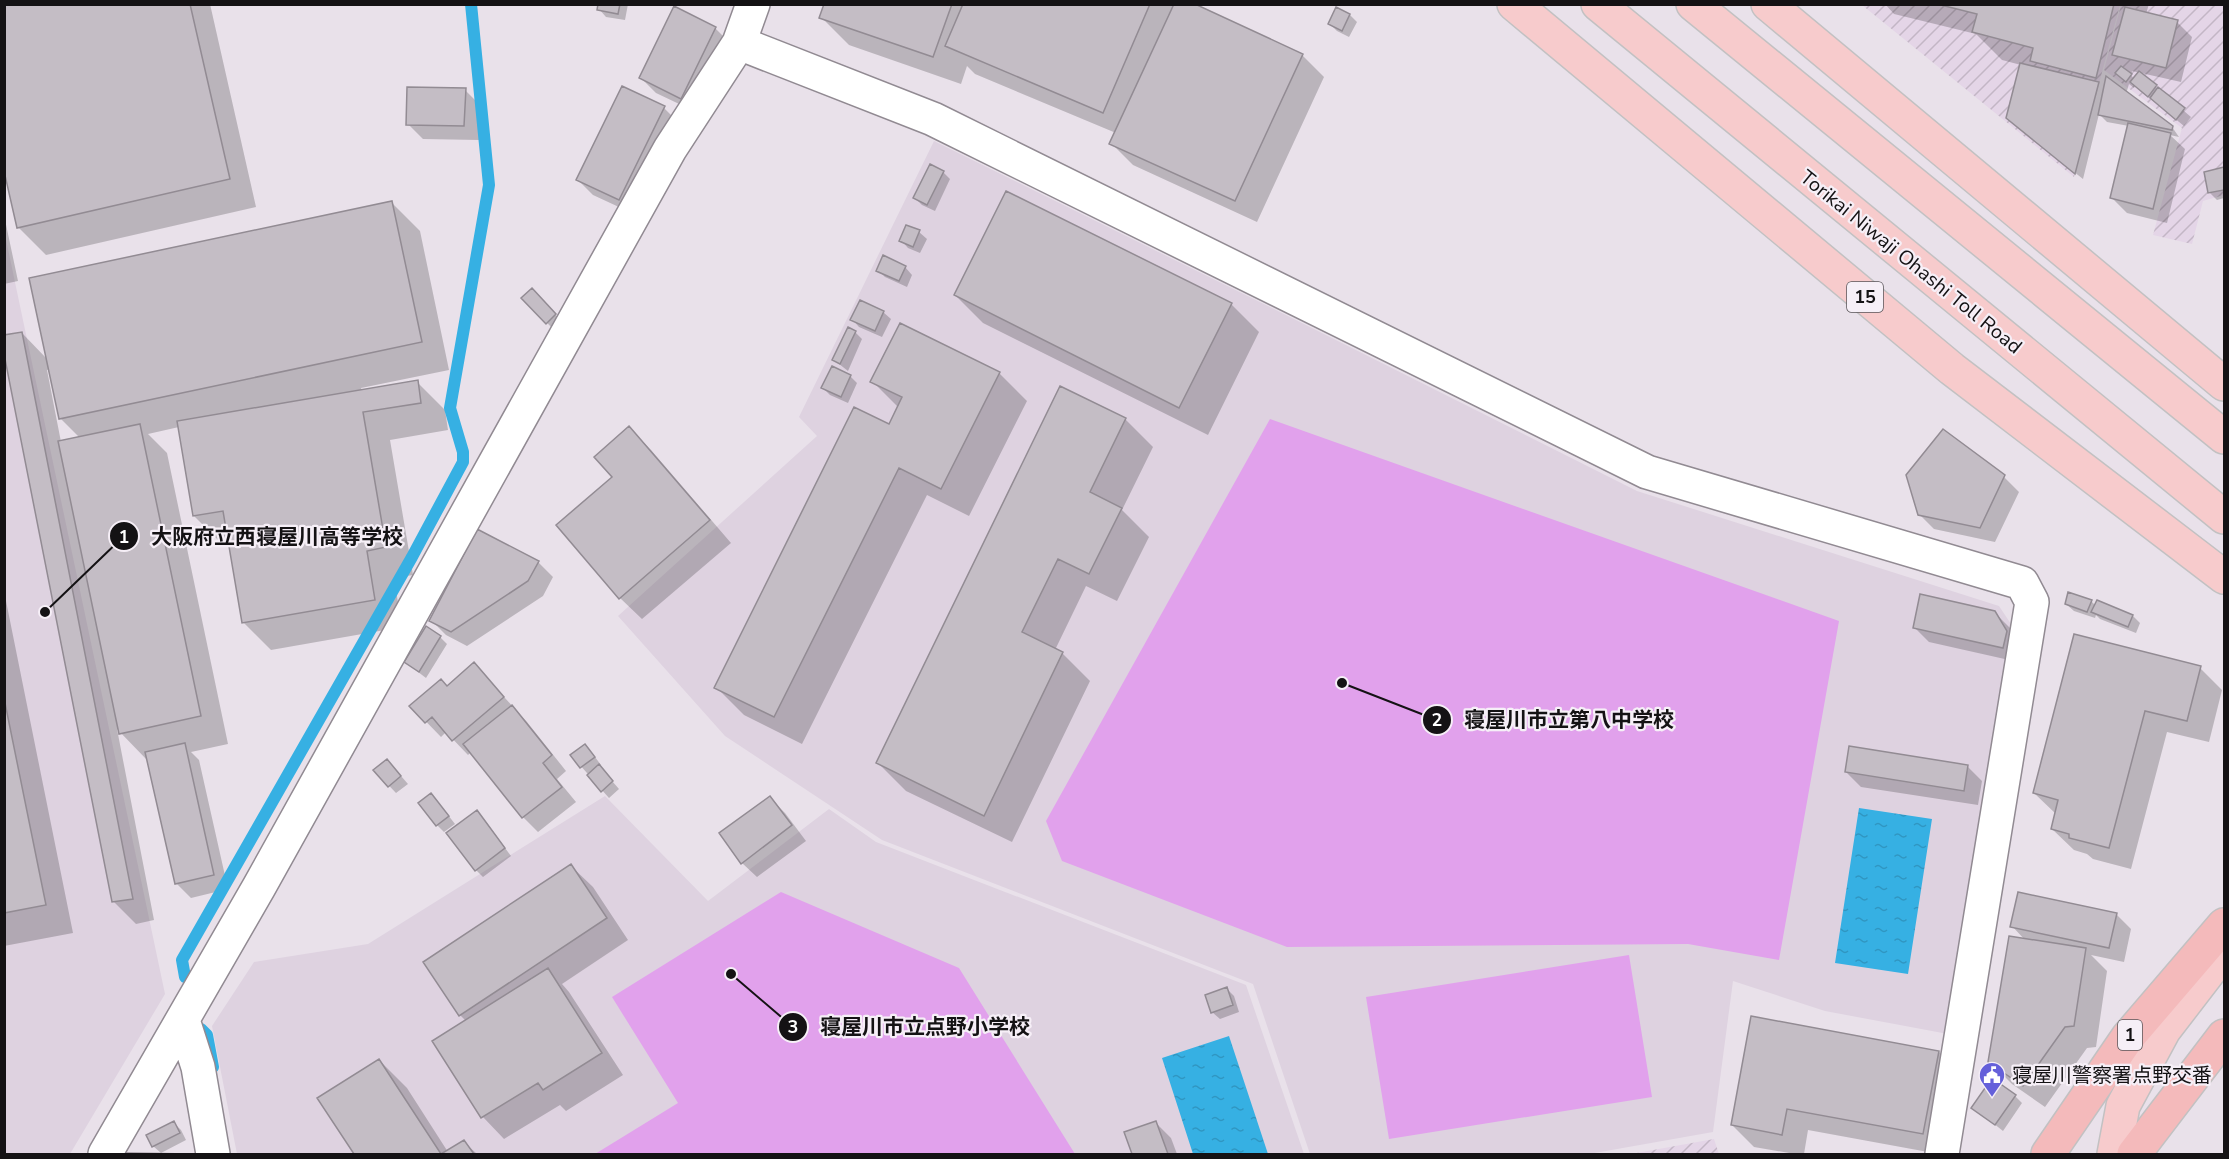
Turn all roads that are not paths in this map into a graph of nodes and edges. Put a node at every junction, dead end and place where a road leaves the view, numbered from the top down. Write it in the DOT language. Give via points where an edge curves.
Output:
graph roads {
  1 [pos="753,4"];
  2 [pos="1514,4"];
  3 [pos="1598,4"];
  4 [pos="1693,4"];
  5 [pos="1768,4"];
  6 [pos="739,43"];
  7 [pos="2224,384"];
  8 [pos="2224,437"];
  9 [pos="2224,517"];
  10 [pos="2224,577"];
  11 [pos="2224,925"];
  12 [pos="2224,952"];
  13 [pos="183,1020"];
  14 [pos="2224,1036"];
  15 [pos="105,1155"];
  16 [pos="213,1155"];
  17 [pos="1942,1155"];
  18 [pos="2048,1155"];
  19 [pos="2114,1155"];
  20 [pos="2134,1155"];
  1 -- 6 [label="street"];
  2 -- 10 [label="main road, 15" via="1952,369"];
  3 -- 9 [label="main road, Torikai Niwaji Ohashi Toll Road"];
  4 -- 8 [label="main road"];
  5 -- 7 [label="main road"];
  6 -- 13 [label="street" via="670,149"];
  6 -- 17 [label="street" via="933,119 1647,472 2022,583 2032,602"];
  11 -- 18 [label="highway, 1" via="2128,1036"];
  12 -- 19 [label="main road" via="2164,1030 2123,1106"];
  13 -- 15 [label="street"];
  13 -- 16 [label="street" via="198,1067"];
  14 -- 20 [label="highway"];
}
